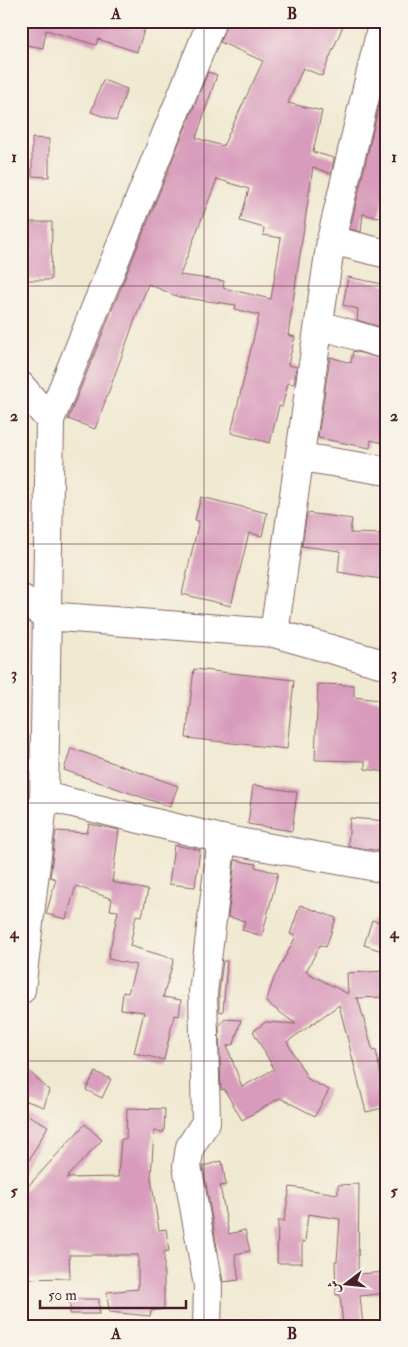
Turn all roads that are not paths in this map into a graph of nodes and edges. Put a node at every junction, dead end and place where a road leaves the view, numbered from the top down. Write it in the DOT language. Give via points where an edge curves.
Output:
graph roads {
  1 [pos="212,21"];
  2 [pos="383,21"];
  3 [pos="331,240"];
  4 [pos="387,254"];
  5 [pos="320,325"];
  6 [pos="387,345"];
  7 [pos="21,386"];
  8 [pos="50,420"];
  9 [pos="301,457"];
  10 [pos="387,472"];
  11 [pos="21,598"];
  12 [pos="46,616"];
  13 [pos="274,633"];
  14 [pos="387,665"];
  15 [pos="44,796"];
  16 [pos="222,839"];
  17 [pos="387,869"];
  18 [pos="21,990"];
  19 [pos="207,1326"];
  1 -- 8 [label="street"];
  2 -- 3 [label="street"];
  3 -- 4 [label="street"];
  3 -- 5 [label="street"];
  5 -- 6 [label="street"];
  5 -- 9 [label="street"];
  7 -- 8 [label="street"];
  8 -- 12 [label="street"];
  9 -- 10 [label="street"];
  9 -- 13 [label="street"];
  11 -- 12 [label="street"];
  12 -- 13 [label="street"];
  12 -- 15 [label="street"];
  13 -- 14 [label="street"];
  15 -- 16 [label="street"];
  15 -- 18 [label="street"];
  16 -- 17 [label="street"];
  16 -- 19 [label="street" via="202,992 206,1122 190,1147 187,1166 208,1286"];
}
